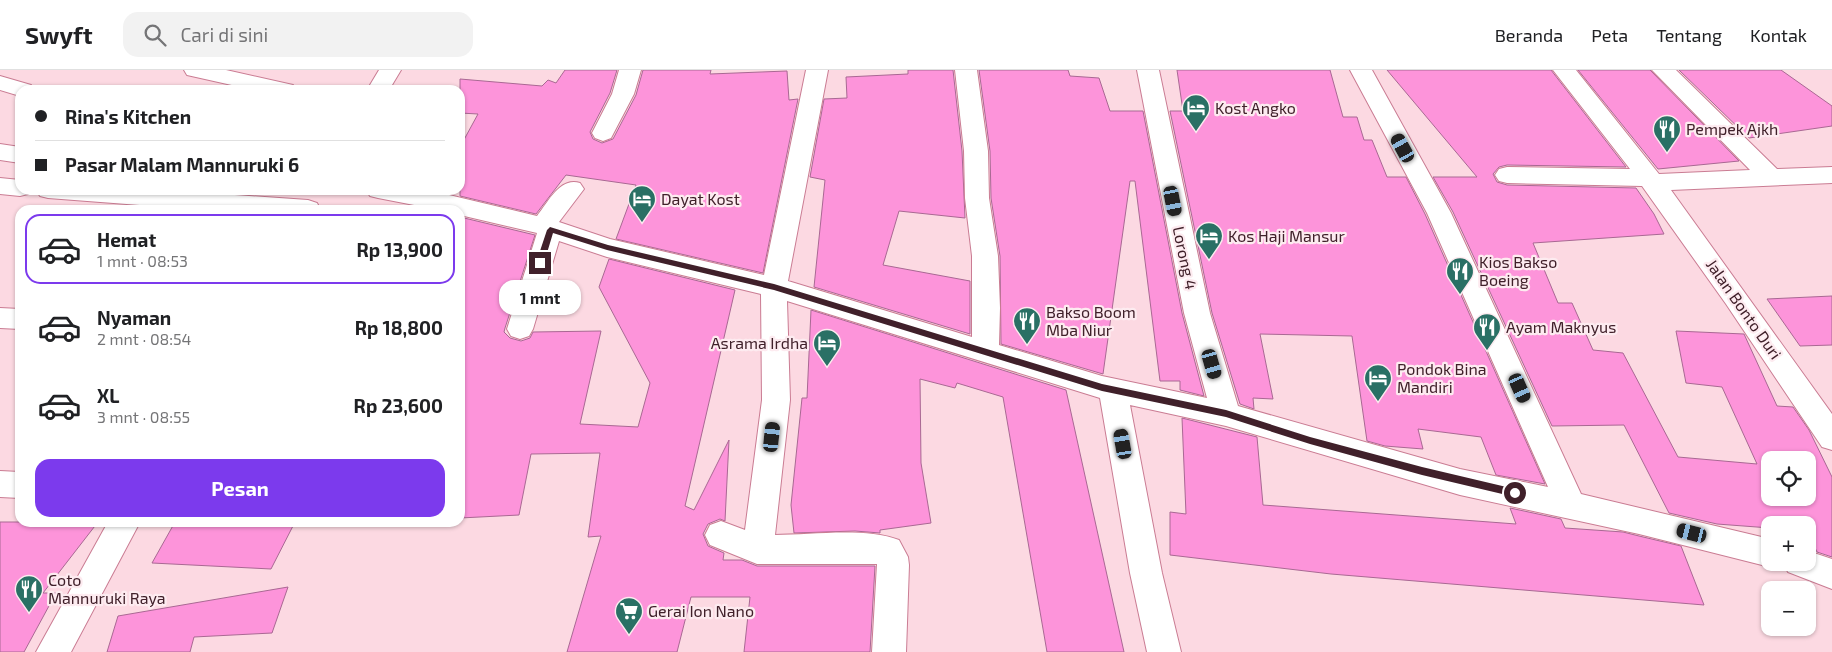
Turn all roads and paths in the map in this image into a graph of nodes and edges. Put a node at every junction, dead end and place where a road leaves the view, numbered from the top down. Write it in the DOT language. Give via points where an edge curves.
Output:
graph roads {
  1 [pos="195,70"];
  2 [pos="390,70"];
  3 [pos="630,70"];
  4 [pos="817,70"];
  5 [pos="966,70"];
  6 [pos="1148,70"];
  7 [pos="1361,70"];
  8 [pos="1564,70"];
  9 [pos="1663,70"];
  10 [pos="0,83"];
  11 [pos="262,85"];
  12 [pos="381,85"];
  13 [pos="15,87"];
  14 [pos="603,133"];
  15 [pos="1507,175"];
  16 [pos="1832,176"];
  17 [pos="1771,177"];
  18 [pos="1652,180"];
  19 [pos="0,186"];
  20 [pos="15,188"];
  21 [pos="572,189"];
  22 [pos="150,195"];
  23 [pos="408,195"];
  24 [pos="312,203"];
  25 [pos="452,205"];
  26 [pos="465,208"];
  27 [pos="547,228"];
  28 [pos="774,287"];
  29 [pos="0,318"];
  30 [pos="15,319"];
  31 [pos="520,329"];
  32 [pos="985,352"];
  33 [pos="1114,389"];
  34 [pos="1226,414"];
  35 [pos="1832,438"];
  36 [pos="0,484"];
  37 [pos="15,485"];
  38 [pos="1571,505"];
  39 [pos="122,527"];
  40 [pos="721,535"];
  41 [pos="756,550"];
  42 [pos="1761,551"];
  43 [pos="1816,568"];
  44 [pos="1832,574"];
  45 [pos="53,652"];
  46 [pos="889,652"];
  47 [pos="1164,652"];
  1 -- 11 [label="street"];
  2 -- 12 [label="street"];
  3 -- 14 [label="street" via="623,94"];
  4 -- 28 [label="street"];
  5 -- 32 [label="street" via="985,256"];
  6 -- 34 [label="street, Lorong 4" via="1197,313"];
  7 -- 38 [label="street" via="1439,213"];
  8 -- 18 [label="street, Jalan Bonto Duri"];
  9 -- 17 [label="street"];
  10 -- 13 [label="street"];
  15 -- 18 [label="street"];
  16 -- 17 [label="street"];
  17 -- 18 [label="street"];
  18 -- 35 [label="street, Jalan Bonto Duri"];
  19 -- 20 [label="street"];
  21 -- 27 [label="street"];
  22 -- 24 [label="street"];
  23 -- 25 [label="street"];
  26 -- 27 [label="street"];
  27 -- 28 [label="street" via="607,248"];
  27 -- 31 [label="street"];
  28 -- 32 [label="street"];
  28 -- 41 [label="street" via="776,400"];
  29 -- 30 [label="street"];
  32 -- 33 [label="street"];
  33 -- 34 [label="street"];
  33 -- 47 [label="street" via="1146,573"];
  34 -- 38 [label="street" via="1460,482"];
  36 -- 37 [label="street"];
  38 -- 42 [label="street"];
  39 -- 45 [label="street"];
  40 -- 41 [label="street"];
  41 -- 46 [label="street" via="888,550 893,565"];
  43 -- 44 [label="street"];
}
